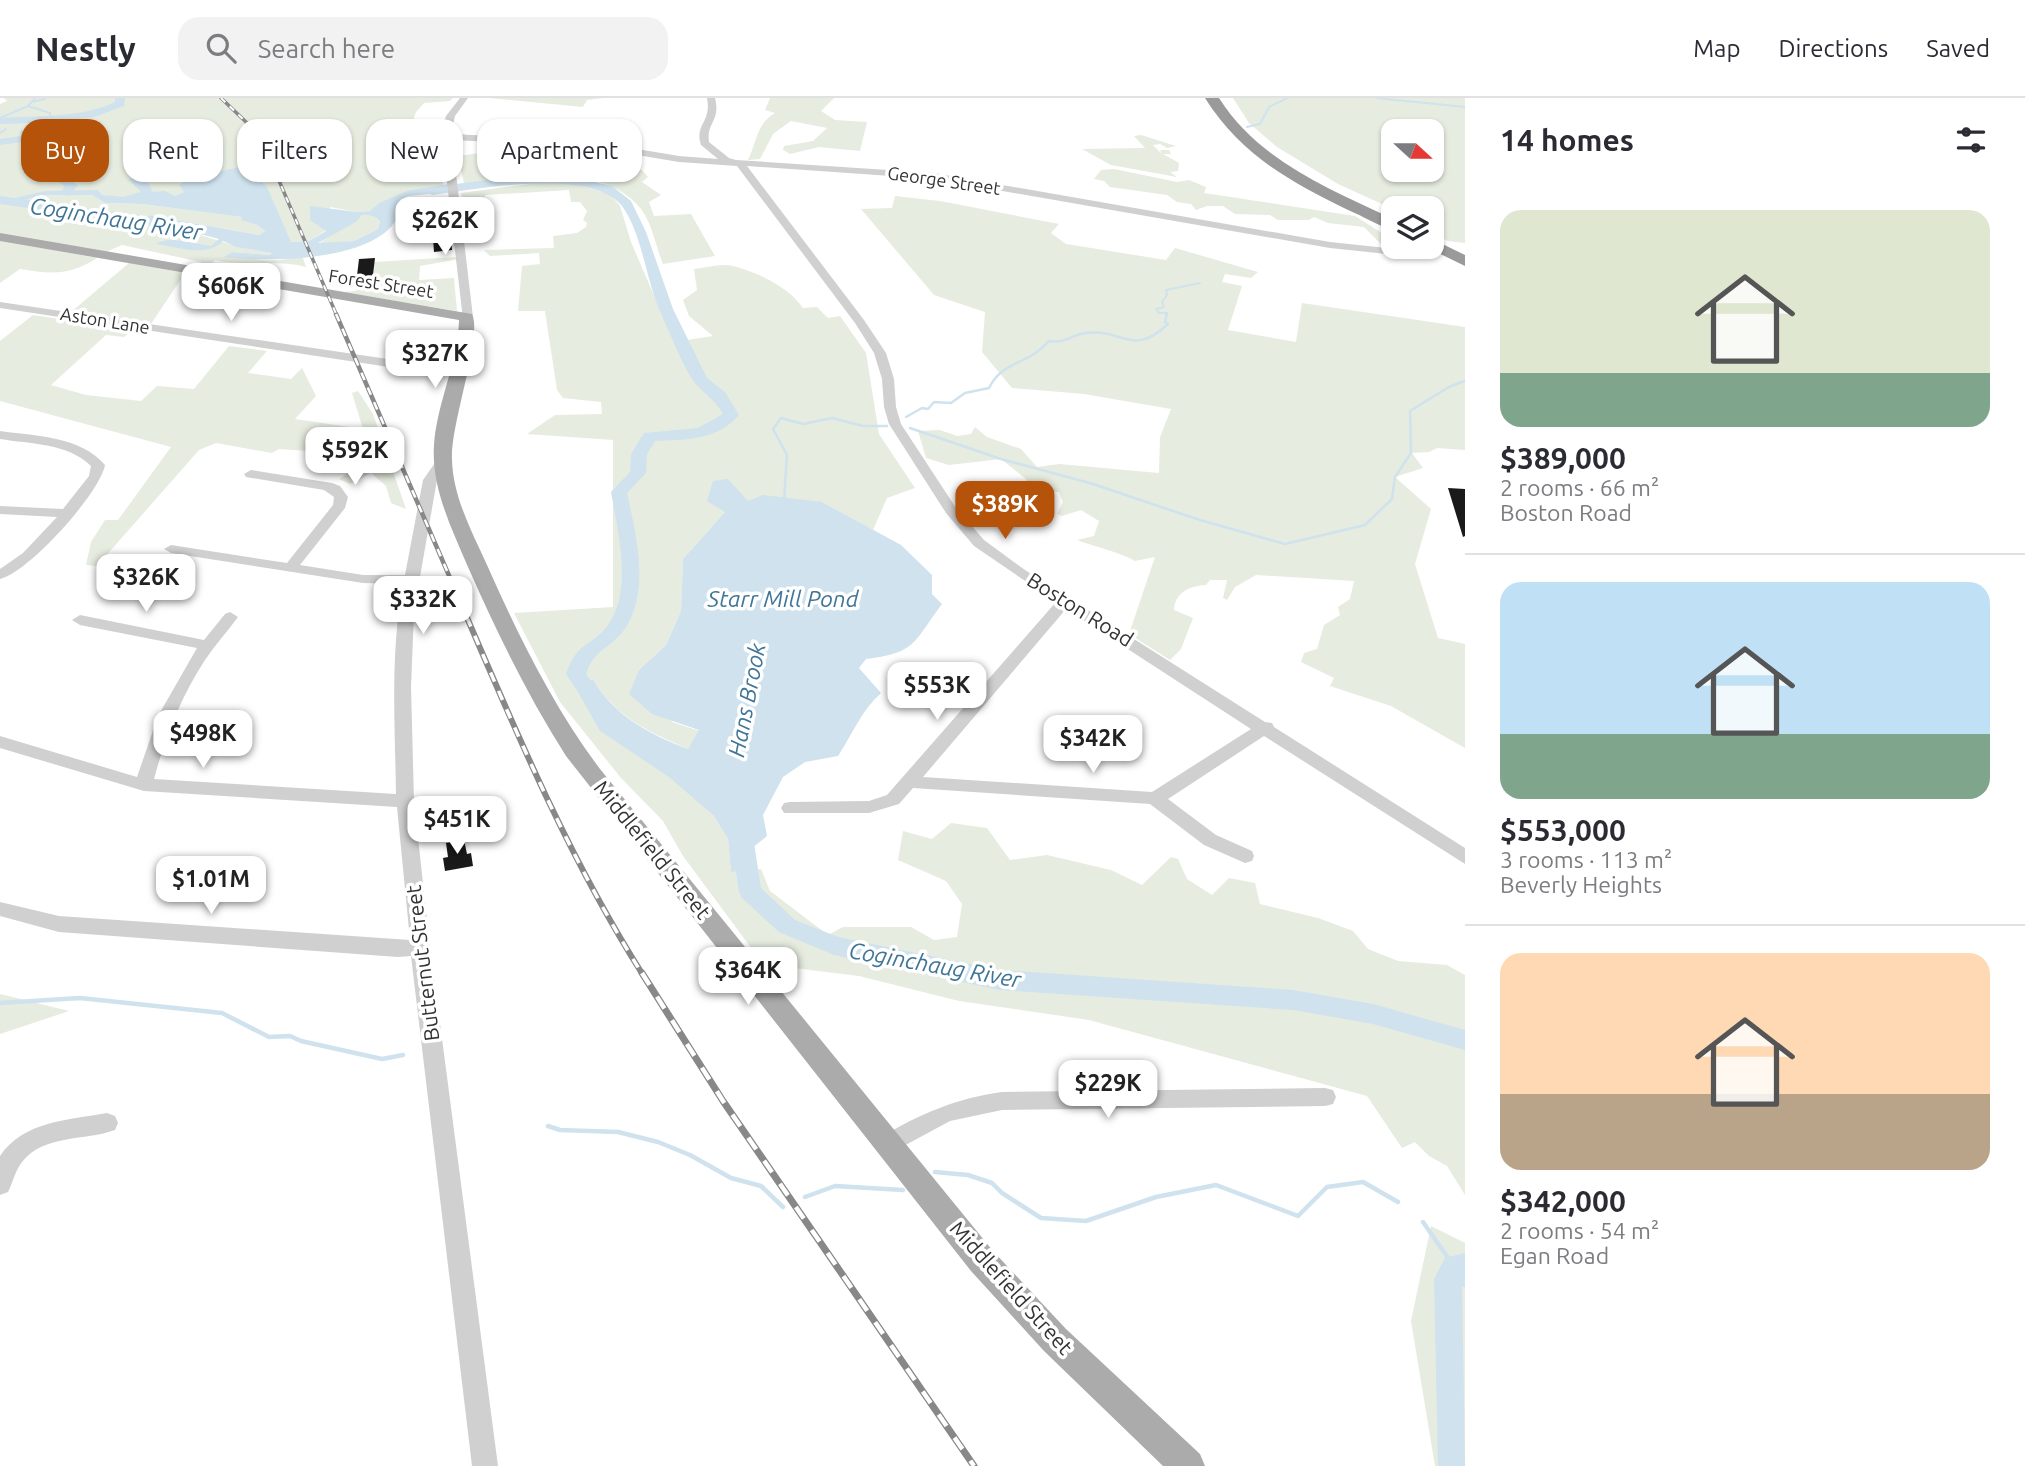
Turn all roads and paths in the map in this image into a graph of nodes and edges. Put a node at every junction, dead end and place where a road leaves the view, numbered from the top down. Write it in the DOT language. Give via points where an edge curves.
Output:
graph roads {
  1 [pos="464,98"];
  2 [pos="711,98"];
  3 [pos="1212,98"];
  4 [pos="451,119"];
  5 [pos="463,138"];
  6 [pos="740,163"];
  7 [pos="453,182"];
  8 [pos="1381,219"];
  9 [pos="0,237"];
  10 [pos="1381,251"];
  11 [pos="1444,251"];
  12 [pos="1465,261"];
  13 [pos="0,305"];
  14 [pos="467,317"];
  15 [pos="459,370"];
  16 [pos="0,435"];
  17 [pos="442,463"];
  18 [pos="251,474"];
  19 [pos="0,510"];
  20 [pos="65,513"];
  21 [pos="172,549"];
  22 [pos="291,567"];
  23 [pos="0,575"];
  24 [pos="411,580"];
  25 [pos="1065,601"];
  26 [pos="230,617"];
  27 [pos="80,620"];
  28 [pos="206,645"];
  29 [pos="1266,727"];
  30 [pos="0,742"];
  31 [pos="910,782"];
  32 [pos="144,785"];
  33 [pos="1154,798"];
  34 [pos="405,801"];
  35 [pos="790,808"];
  36 [pos="1245,856"];
  37 [pos="1465,857"];
  38 [pos="0,909"];
  39 [pos="420,947"];
  40 [pos="1325,1097"];
  41 [pos="107,1123"];
  42 [pos="889,1144"];
  43 [pos="0,1185"];
  44 [pos="485,1466"];
  45 [pos="1188,1466"];
  1 -- 4 [label="street, Middlefield Street"];
  2 -- 6 [label="street, Boston Road" via="714,111 703,133 704,143 726,160"];
  3 -- 8 [label="highway" via="1236,131 1267,156"];
  5 -- 6 [label="street, George Street" via="583,143 668,158"];
  6 -- 10 [label="street, George Street" via="934,176 1175,220"];
  6 -- 25 [label="street, Boston Road" via="880,353 895,424 951,510 979,543"];
  7 -- 14 [label="street, Middlefield Street"];
  9 -- 14 [label="main road, Forest Street"];
  11 -- 12 [label="highway"];
  13 -- 15 [label="street, Aston Lane"];
  14 -- 15 [label="main road, Middlefield Street"];
  15 -- 17 [label="main road, Middlefield Street"];
  16 -- 20 [label="street" via="91,456 98,465 96,477"];
  17 -- 24 [label="street, Butternut Street" via="430,480"];
  17 -- 42 [label="main road, Middlefield Street" via="453,507 505,628 569,745"];
  18 -- 22 [label="street" via="327,486 341,497 340,505"];
  19 -- 20 [label="street"];
  20 -- 23 [label="street" via="35,550"];
  21 -- 22 [label="street"];
  22 -- 24 [label="street" via="363,579"];
  24 -- 34 [label="street, Butternut Street" via="404,646"];
  25 -- 29 [label="street, Boston Road"];
  25 -- 31 [label="street"];
  26 -- 28 [label="street"];
  27 -- 28 [label="street"];
  28 -- 32 [label="street" via="170,705"];
  29 -- 33 [label="street"];
  29 -- 37 [label="street, Boston Road"];
  30 -- 32 [label="street"];
  31 -- 33 [label="street"];
  31 -- 35 [label="street" via="893,800 881,805"];
  32 -- 34 [label="street"];
  33 -- 36 [label="street" via="1210,840"];
  34 -- 39 [label="street, Butternut Street"];
  38 -- 39 [label="street" via="59,924 137,932"];
  39 -- 44 [label="street, Butternut Street"];
  40 -- 42 [label="street" via="1002,1101 954,1108"];
  41 -- 43 [label="street" via="34,1137 8,1158"];
  42 -- 45 [label="main road, Middlefield Street" via="1015,1299"];
}
